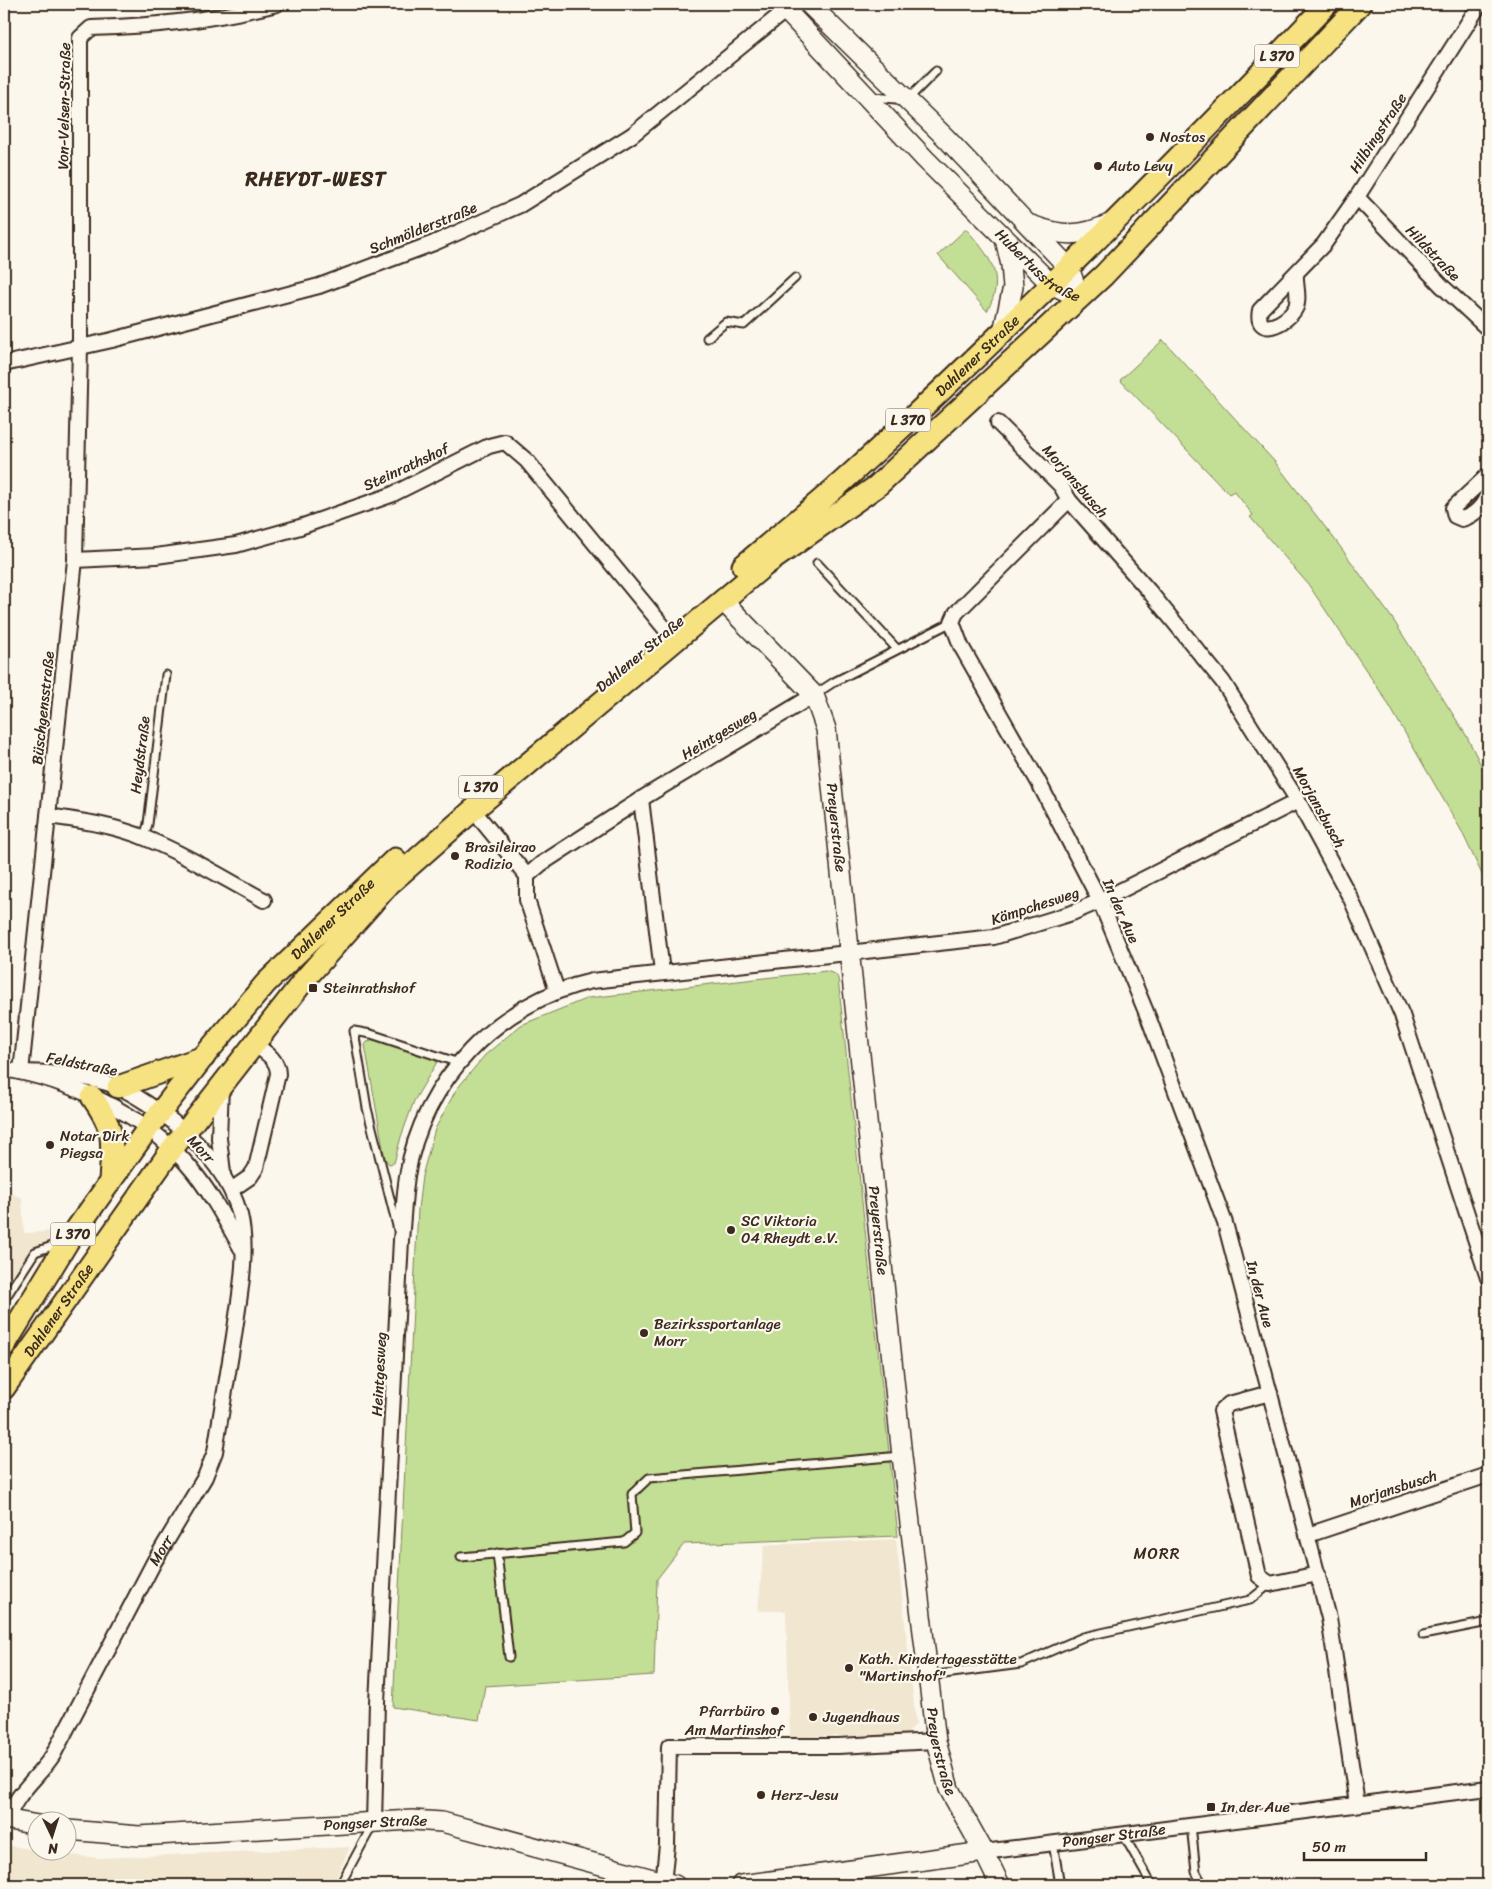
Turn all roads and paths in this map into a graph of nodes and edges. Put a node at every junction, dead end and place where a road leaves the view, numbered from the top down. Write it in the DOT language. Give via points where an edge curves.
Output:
graph roads {
  1 [pos="277,4"];
  2 [pos="809,4"];
  3 [pos="1327,4"];
  4 [pos="1360,4"];
  5 [pos="1480,4"];
  6 [pos="788,6"];
  7 [pos="936,72"];
  8 [pos="866,96"];
  9 [pos="907,100"];
  10 [pos="1357,197"];
  11 [pos="1116,221"];
  12 [pos="1028,224"];
  13 [pos="1006,239"];
  14 [pos="1069,268"];
  15 [pos="1296,275"];
  16 [pos="795,278"];
  17 [pos="1051,284"];
  18 [pos="1080,298"];
  19 [pos="1488,329"];
  20 [pos="1003,332"];
  21 [pos="708,338"];
  22 [pos="80,347"];
  23 [pos="4,364"];
  24 [pos="998,423"];
  25 [pos="1488,475"];
  26 [pos="1488,492"];
  27 [pos="1068,500"];
  28 [pos="75,560"];
  29 [pos="817,563"];
  30 [pos="723,601"];
  31 [pos="952,622"];
  32 [pos="667,631"];
  33 [pos="896,649"];
  34 [pos="166,675"];
  35 [pos="814,695"];
  36 [pos="641,799"];
  37 [pos="1298,801"];
  38 [pos="473,810"];
  39 [pos="48,816"];
  40 [pos="144,837"];
  41 [pos="527,876"];
  42 [pos="264,900"];
  43 [pos="1100,902"];
  44 [pos="848,954"];
  45 [pos="662,972"];
  46 [pos="557,991"];
  47 [pos="254,1044"];
  48 [pos="204,1056"];
  49 [pos="459,1063"];
  50 [pos="4,1068"];
  51 [pos="21,1072"];
  52 [pos="118,1087"];
  53 [pos="221,1087"];
  54 [pos="92,1097"];
  55 [pos="155,1120"];
  56 [pos="186,1132"];
  57 [pos="172,1149"];
  58 [pos="223,1174"];
  59 [pos="110,1182"];
  60 [pos="231,1190"];
  61 [pos="401,1240"];
  62 [pos="68,1241"];
  63 [pos="242,1251"];
  64 [pos="1488,1278"];
  65 [pos="4,1300"];
  66 [pos="4,1346"];
  67 [pos="4,1388"];
  68 [pos="1270,1393"];
  69 [pos="902,1456"];
  70 [pos="1488,1475"];
  71 [pos="1308,1535"];
  72 [pos="498,1553"];
  73 [pos="461,1557"];
  74 [pos="1318,1574"];
  75 [pos="1270,1584"];
  76 [pos="1488,1622"];
  77 [pos="1423,1635"];
  78 [pos="509,1657"];
  79 [pos="927,1676"];
  80 [pos="936,1741"];
  81 [pos="1488,1788"];
  82 [pos="1357,1804"];
  83 [pos="6,1819"];
  84 [pos="28,1823"];
  85 [pos="374,1823"];
  86 [pos="1191,1825"];
  87 [pos="78,1831"];
  88 [pos="1123,1834"];
  89 [pos="1052,1843"];
  90 [pos="984,1852"];
  91 [pos="613,1878"];
  92 [pos="340,1885"];
  93 [pos="669,1885"];
  94 [pos="741,1885"];
  95 [pos="1000,1885"];
  96 [pos="1060,1885"];
  97 [pos="1152,1885"];
  98 [pos="1204,1885"];
  1 -- 22 [label="street, Von-Velsen-Straße" via="226,17 155,26 91,28 80,38"];
  2 -- 9 [label="main road, Hubertusstraße"];
  3 -- 11 [label="main road, Dahlener Straße / L 370"];
  4 -- 18 [label="main road, Dahlener Straße / L 370"];
  5 -- 10 [label="street, Hilbingstraße"];
  6 -- 8 [label="main road, Hubertusstraße"];
  6 -- 22 [label="street, Schmölderstraße" via="632,135 520,205 434,243 319,286"];
  7 -- 9 [label="lane"];
  8 -- 9 [label="lane"];
  8 -- 13 [label="main road, Hubertusstraße"];
  9 -- 12 [label="main road, Hubertusstraße"];
  10 -- 15 [label="street, Hilbingstraße" via="1324,244"];
  10 -- 19 [label="street, Hildstraße"];
  11 -- 12 [label="main road" via="1094,231 1073,235"];
  11 -- 14 [label="main road, Dahlener Straße / L 370"];
  12 -- 14 [label="main road, Hubertusstraße"];
  13 -- 17 [label="main road, Hubertusstraße"];
  13 -- 20 [label="main road" via="1013,287"];
  14 -- 17 [label="main road, Dahlener Straße / L 370"];
  14 -- 18 [label="main road, Hubertusstraße"];
  16 -- 21 [label="lane" via="744,325 726,322"];
  17 -- 18 [label="main road, Hubertusstraße"];
  17 -- 20 [label="main road, Dahlener Straße / L 370"];
  18 -- 30 [label="main road, Dahlener Straße / L 370" via="877,486 765,565"];
  20 -- 32 [label="main road, Dahlener Straße / L 370" via="851,474"];
  22 -- 23 [label="street, Schmölderstraße"];
  22 -- 28 [label="street, Büschgensstraße"];
  24 -- 27 [label="street, Morjansbusch" via="1061,486"];
  25 -- 26 [label="street" via="1453,508 1454,516 1462,519 1472,515 1483,505"];
  27 -- 31 [label="street" via="956,612"];
  27 -- 37 [label="street, Morjansbusch" via="1149,591 1223,682"];
  28 -- 32 [label="street, Steinrathshof" via="156,556 236,545 392,495 489,446 505,442 527,461"];
  28 -- 39 [label="street, Büschgensstraße"];
  29 -- 33 [label="lane"];
  30 -- 35 [label="main road, Preyerstraße"];
  30 -- 38 [label="main road, Dahlener Straße / L 370"];
  31 -- 33 [label="lane"];
  31 -- 43 [label="street, In der Aue" via="961,646 1034,775"];
  32 -- 48 [label="main road, Dahlener Straße / L 370" via="402,852 266,983"];
  33 -- 35 [label="lane"];
  34 -- 40 [label="lane, Heydstraße"];
  35 -- 36 [label="street, Heintgesweg"];
  35 -- 44 [label="main road, Preyerstraße" via="826,729"];
  36 -- 41 [label="street, Heintgesweg"];
  36 -- 45 [label="street"];
  37 -- 43 [label="street, Kämpchesweg"];
  37 -- 64 [label="street, Morjansbusch" via="1351,899 1402,1015"];
  38 -- 41 [label="street"];
  38 -- 47 [label="main road, Dahlener Straße / L 370" via="390,883 305,979"];
  39 -- 40 [label="street" via="99,824"];
  39 -- 51 [label="street, Büschgensstraße"];
  40 -- 42 [label="street" via="188,857"];
  41 -- 46 [label="street" via="527,900"];
  43 -- 44 [label="street, Kämpchesweg" via="994,937"];
  43 -- 68 [label="street, In der Aue" via="1150,1019 1225,1223"];
  44 -- 45 [label="street, Heintgesweg"];
  44 -- 69 [label="main road, Preyerstraße"];
  45 -- 46 [label="street, Heintgesweg" via="592,981"];
  46 -- 49 [label="street, Heintgesweg" via="503,1020"];
  47 -- 53 [label="main road, Dahlener Straße / L 370"];
  47 -- 60 [label="street" via="274,1060 278,1074 256,1168"];
  48 -- 52 [label="main road"];
  48 -- 55 [label="main road, Dahlener Straße / L 370"];
  49 -- 61 [label="street, Heintgesweg" via="431,1105 416,1142 407,1175"];
  49 -- 61 [label="lane" via="354,1031 385,1187"];
  50 -- 51 [label="street, Feldstraße"];
  51 -- 52 [label="street, Feldstraße" via="44,1072"];
  51 -- 54 [label="street, Feldstraße"];
  52 -- 55 [label="street, Feldstraße"];
  53 -- 56 [label="main road, Dahlener Straße / L 370"];
  53 -- 58 [label="street" via="219,1138"];
  54 -- 55 [label="street, Feldstraße"];
  54 -- 59 [label="main road" via="112,1135"];
  55 -- 56 [label="street, Morr"];
  55 -- 57 [label="street, Morr"];
  55 -- 59 [label="main road, Dahlener Straße / L 370"];
  56 -- 57 [label="main road, Dahlener Straße / L 370"];
  56 -- 58 [label="street, Morr"];
  57 -- 63 [label="street, Morr" via="203,1185"];
  57 -- 67 [label="main road, Dahlener Straße / L 370"];
  58 -- 60 [label="street, Morr"];
  59 -- 62 [label="main road, Dahlener Straße / L 370"];
  60 -- 63 [label="street, Morr" via="240,1216"];
  61 -- 85 [label="street, Heintgesweg" via="377,1702"];
  62 -- 65 [label="lane" via="35,1252"];
  62 -- 66 [label="main road, Dahlener Straße / L 370"];
  63 -- 83 [label="street, Morr" via="242,1285 222,1412 215,1452 205,1477 154,1562 53,1755 15,1801"];
  68 -- 71 [label="street, In der Aue"];
  68 -- 75 [label="street" via="1229,1404 1221,1414 1259,1576"];
  69 -- 72 [label="lane" via="649,1478 632,1494 635,1533 624,1542"];
  69 -- 79 [label="main road, Preyerstraße"];
  70 -- 71 [label="street, Morjansbusch"];
  71 -- 74 [label="street, In der Aue"];
  72 -- 73 [label="lane"];
  72 -- 78 [label="lane"];
  74 -- 75 [label="street"];
  74 -- 82 [label="street, In der Aue" via="1331,1625"];
  75 -- 79 [label="lane" via="1250,1600 1083,1637 1020,1664"];
  76 -- 77 [label="lane"];
  79 -- 80 [label="main road, Preyerstraße"];
  80 -- 90 [label="main road, Preyerstraße" via="950,1789"];
  80 -- 93 [label="street, Am Martinshof" via="838,1746 669,1746"];
  81 -- 82 [label="street, Pongser Straße"];
  82 -- 86 [label="street, Pongser Straße"];
  83 -- 84 [label="main road"];
  85 -- 87 [label="main road, Pongser Straße" via="139,1836"];
  85 -- 91 [label="main road, Pongser Straße" via="442,1822"];
  85 -- 92 [label="lane"];
  86 -- 88 [label="street, Pongser Straße"];
  86 -- 98 [label="lane" via="1196,1872"];
  88 -- 89 [label="street, Pongser Straße"];
  88 -- 97 [label="lane"];
  89 -- 90 [label="street, Pongser Straße"];
  89 -- 96 [label="lane"];
  90 -- 94 [label="main road, Pongser Straße"];
  90 -- 95 [label="main road, Preyerstraße"];
  91 -- 93 [label="main road, Pongser Straße"];
}
